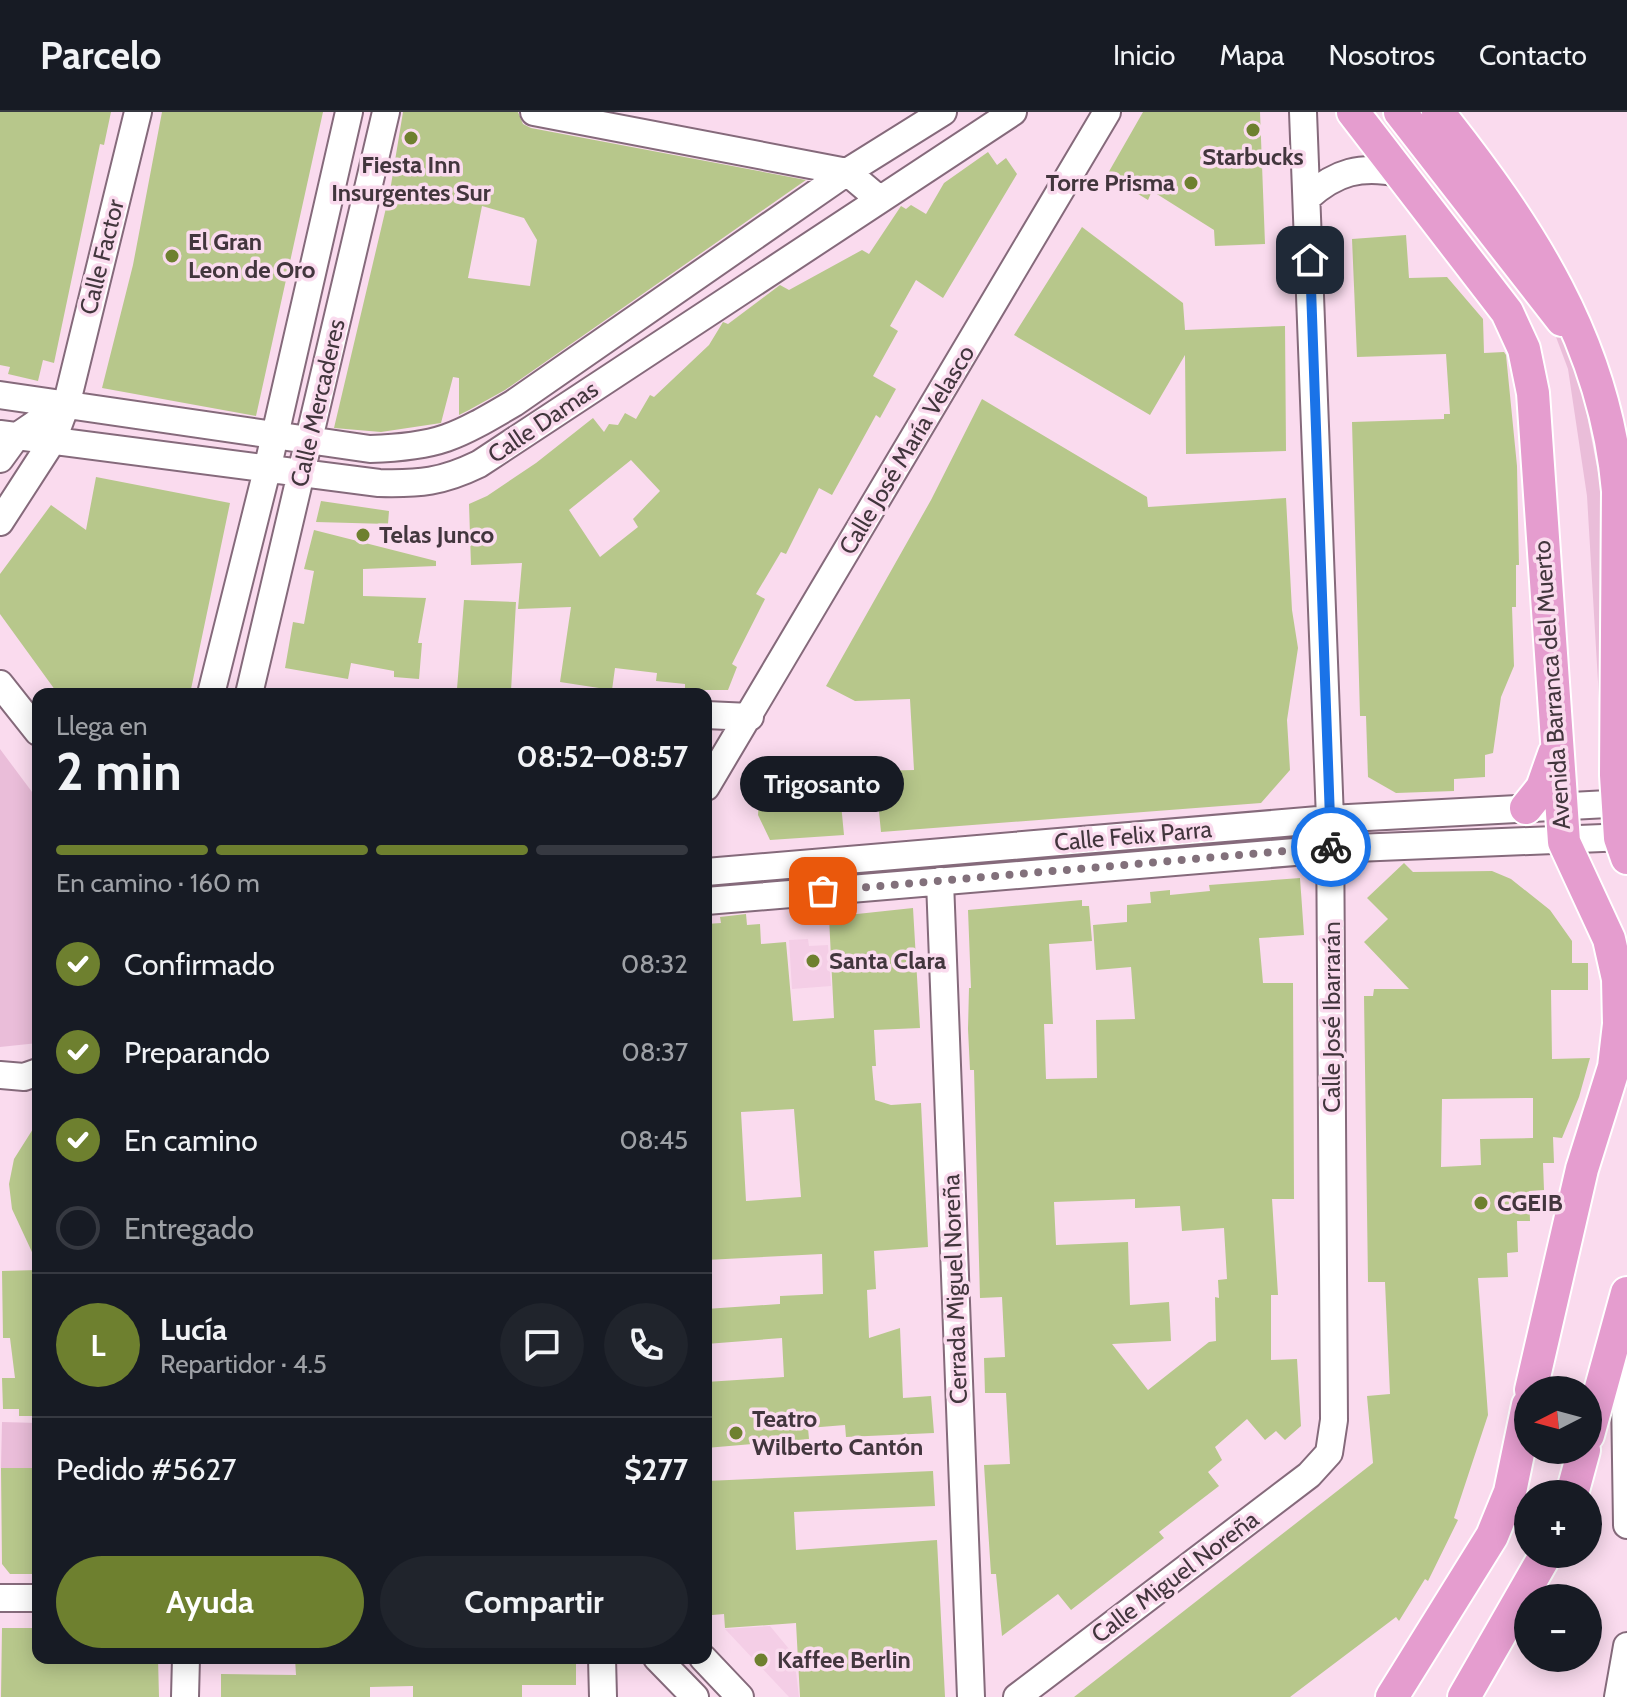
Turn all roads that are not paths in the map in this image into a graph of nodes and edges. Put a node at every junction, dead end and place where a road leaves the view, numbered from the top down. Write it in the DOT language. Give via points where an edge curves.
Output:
graph roads {
  1 [pos="138,112"];
  2 [pos="349,112"];
  3 [pos="386,112"];
  4 [pos="534,112"];
  5 [pos="943,112"];
  6 [pos="1013,112"];
  7 [pos="1093,112"];
  8 [pos="1107,112"];
  9 [pos="1303,112"];
  10 [pos="1353,112"];
  11 [pos="1400,112"];
  12 [pos="1438,112"];
  13 [pos="1085,149"];
  14 [pos="847,172"];
  15 [pos="1399,173"];
  16 [pos="1308,197"];
  17 [pos="879,199"];
  18 [pos="1584,342"];
  19 [pos="0,395"];
  20 [pos="67,402"];
  21 [pos="8,435"];
  22 [pos="275,436"];
  23 [pos="53,440"];
  24 [pos="309,441"];
  25 [pos="0,459"];
  26 [pos="267,470"];
  27 [pos="302,475"];
  28 [pos="0,522"];
  29 [pos="1622,639"];
  30 [pos="0,684"];
  31 [pos="212,688"];
  32 [pos="250,688"];
  33 [pos="712,715"];
  34 [pos="750,717"];
  35 [pos="32,724"];
  36 [pos="1556,739"];
  37 [pos="712,777"];
  38 [pos="1622,803"];
  39 [pos="1560,807"];
  40 [pos="1526,808"];
  41 [pos="1330,819"];
  42 [pos="1564,842"];
  43 [pos="1625,844"];
  44 [pos="1331,849"];
  45 [pos="712,871"];
  46 [pos="940,881"];
  47 [pos="712,900"];
  48 [pos="32,1074"];
  49 [pos="0,1075"];
  50 [pos="1626,1300"];
  51 [pos="1534,1376"];
  52 [pos="1602,1385"];
  53 [pos="1329,1453"];
  54 [pos="1516,1464"];
  55 [pos="1627,1525"];
  56 [pos="1538,1568"];
  57 [pos="0,1598"];
  58 [pos="32,1598"];
  59 [pos="1627,1646"];
  60 [pos="186,1664"];
  61 [pos="602,1664"];
  62 [pos="663,1664"];
  63 [pos="709,1664"];
  64 [pos="185,1697"];
  65 [pos="603,1697"];
  66 [pos="695,1697"];
  67 [pos="740,1697"];
  68 [pos="971,1697"];
  69 [pos="1017,1697"];
  70 [pos="1392,1697"];
  71 [pos="1464,1697"];
  72 [pos="1618,1697"];
  1 -- 20 [label="street, Calle Factor"];
  2 -- 22 [label="street, Calle Mercaderes"];
  3 -- 24 [label="street, Calle Mercaderes"];
  4 -- 14 [label="street"];
  5 -- 14 [label="street, Calle Damas"];
  6 -- 17 [label="street, Calle Damas"];
  7 -- 13 [label="street"];
  8 -- 13 [label="street, Calle José María Velasco"];
  9 -- 16 [label="street, Calle José Ibarrarán"];
  10 -- 15 [label="main road, Avenida Barranca del Muerto"];
  11 -- 18 [label="main road" via="1549,307"];
  12 -- 18 [label="main road" via="1549,267"];
  13 -- 34 [label="street, Calle José María Velasco"];
  14 -- 17 [label="street"];
  14 -- 24 [label="street, Calle Damas" via="514,403 465,431 431,445 404,448"];
  15 -- 16 [label="street" via="1349,171"];
  15 -- 36 [label="main road, Avenida Barranca del Muerto" via="1507,312 1524,349 1533,393"];
  16 -- 41 [label="street, Calle José Ibarrarán"];
  17 -- 27 [label="street, Calle Damas" via="479,464 447,479 418,484"];
  18 -- 29 [label="main road" via="1614,446"];
  19 -- 20 [label="street, Calle Damas"];
  20 -- 21 [label="street"];
  20 -- 22 [label="street, Calle Damas"];
  20 -- 23 [label="street, Calle Factor"];
  21 -- 23 [label="street, Calle Damas"];
  21 -- 25 [label="street"];
  22 -- 24 [label="street, Calle Damas"];
  22 -- 26 [label="street, Calle Mercaderes"];
  23 -- 26 [label="street, Calle Damas"];
  23 -- 28 [label="street, Calle Factor"];
  24 -- 27 [label="street, Calle Mercaderes"];
  26 -- 27 [label="street, Calle Damas"];
  26 -- 31 [label="street, Calle Mercaderes"];
  27 -- 32 [label="street, Calle Mercaderes"];
  29 -- 38 [label="main road"];
  30 -- 35 [label="street"];
  33 -- 34 [label="street"];
  34 -- 37 [label="street, Calle José María Velasco"];
  36 -- 39 [label="main road, Avenida Barranca del Muerto"];
  36 -- 40 [label="main road" via="1542,788"];
  38 -- 39 [label="street, Calle Felix Parra"];
  38 -- 43 [label="main road"];
  39 -- 40 [label="street, Calle Felix Parra"];
  39 -- 42 [label="main road, Avenida Barranca del Muerto"];
  40 -- 41 [label="street, Calle Felix Parra"];
  41 -- 44 [label="street, Calle José Ibarrarán"];
  41 -- 45 [label="street, Calle Felix Parra"];
  42 -- 43 [label="street, Calle Felix Parra"];
  42 -- 44 [label="street, Calle Felix Parra"];
  42 -- 51 [label="main road, Avenida Barranca del Muerto" via="1609,939 1618,979 1619,1024 1614,1067 1582,1169"];
  44 -- 46 [label="street, Calle Felix Parra"];
  44 -- 53 [label="street, Calle José Ibarrarán" via="1334,1420"];
  46 -- 47 [label="street, Calle Felix Parra"];
  46 -- 68 [label="street, Cerrada Miguel Noreña"];
  48 -- 49 [label="street"];
  50 -- 52 [label="main road"];
  50 -- 55 [label="street"];
  53 -- 69 [label="street, Calle Miguel Noreña" via="1309,1475"];
  54 -- 70 [label="main road" via="1492,1536"];
  56 -- 71 [label="main road"];
  57 -- 58 [label="street"];
  59 -- 72 [label="street"];
  60 -- 64 [label="street"];
  61 -- 65 [label="street"];
  62 -- 66 [label="street"];
  63 -- 67 [label="street"];
}
